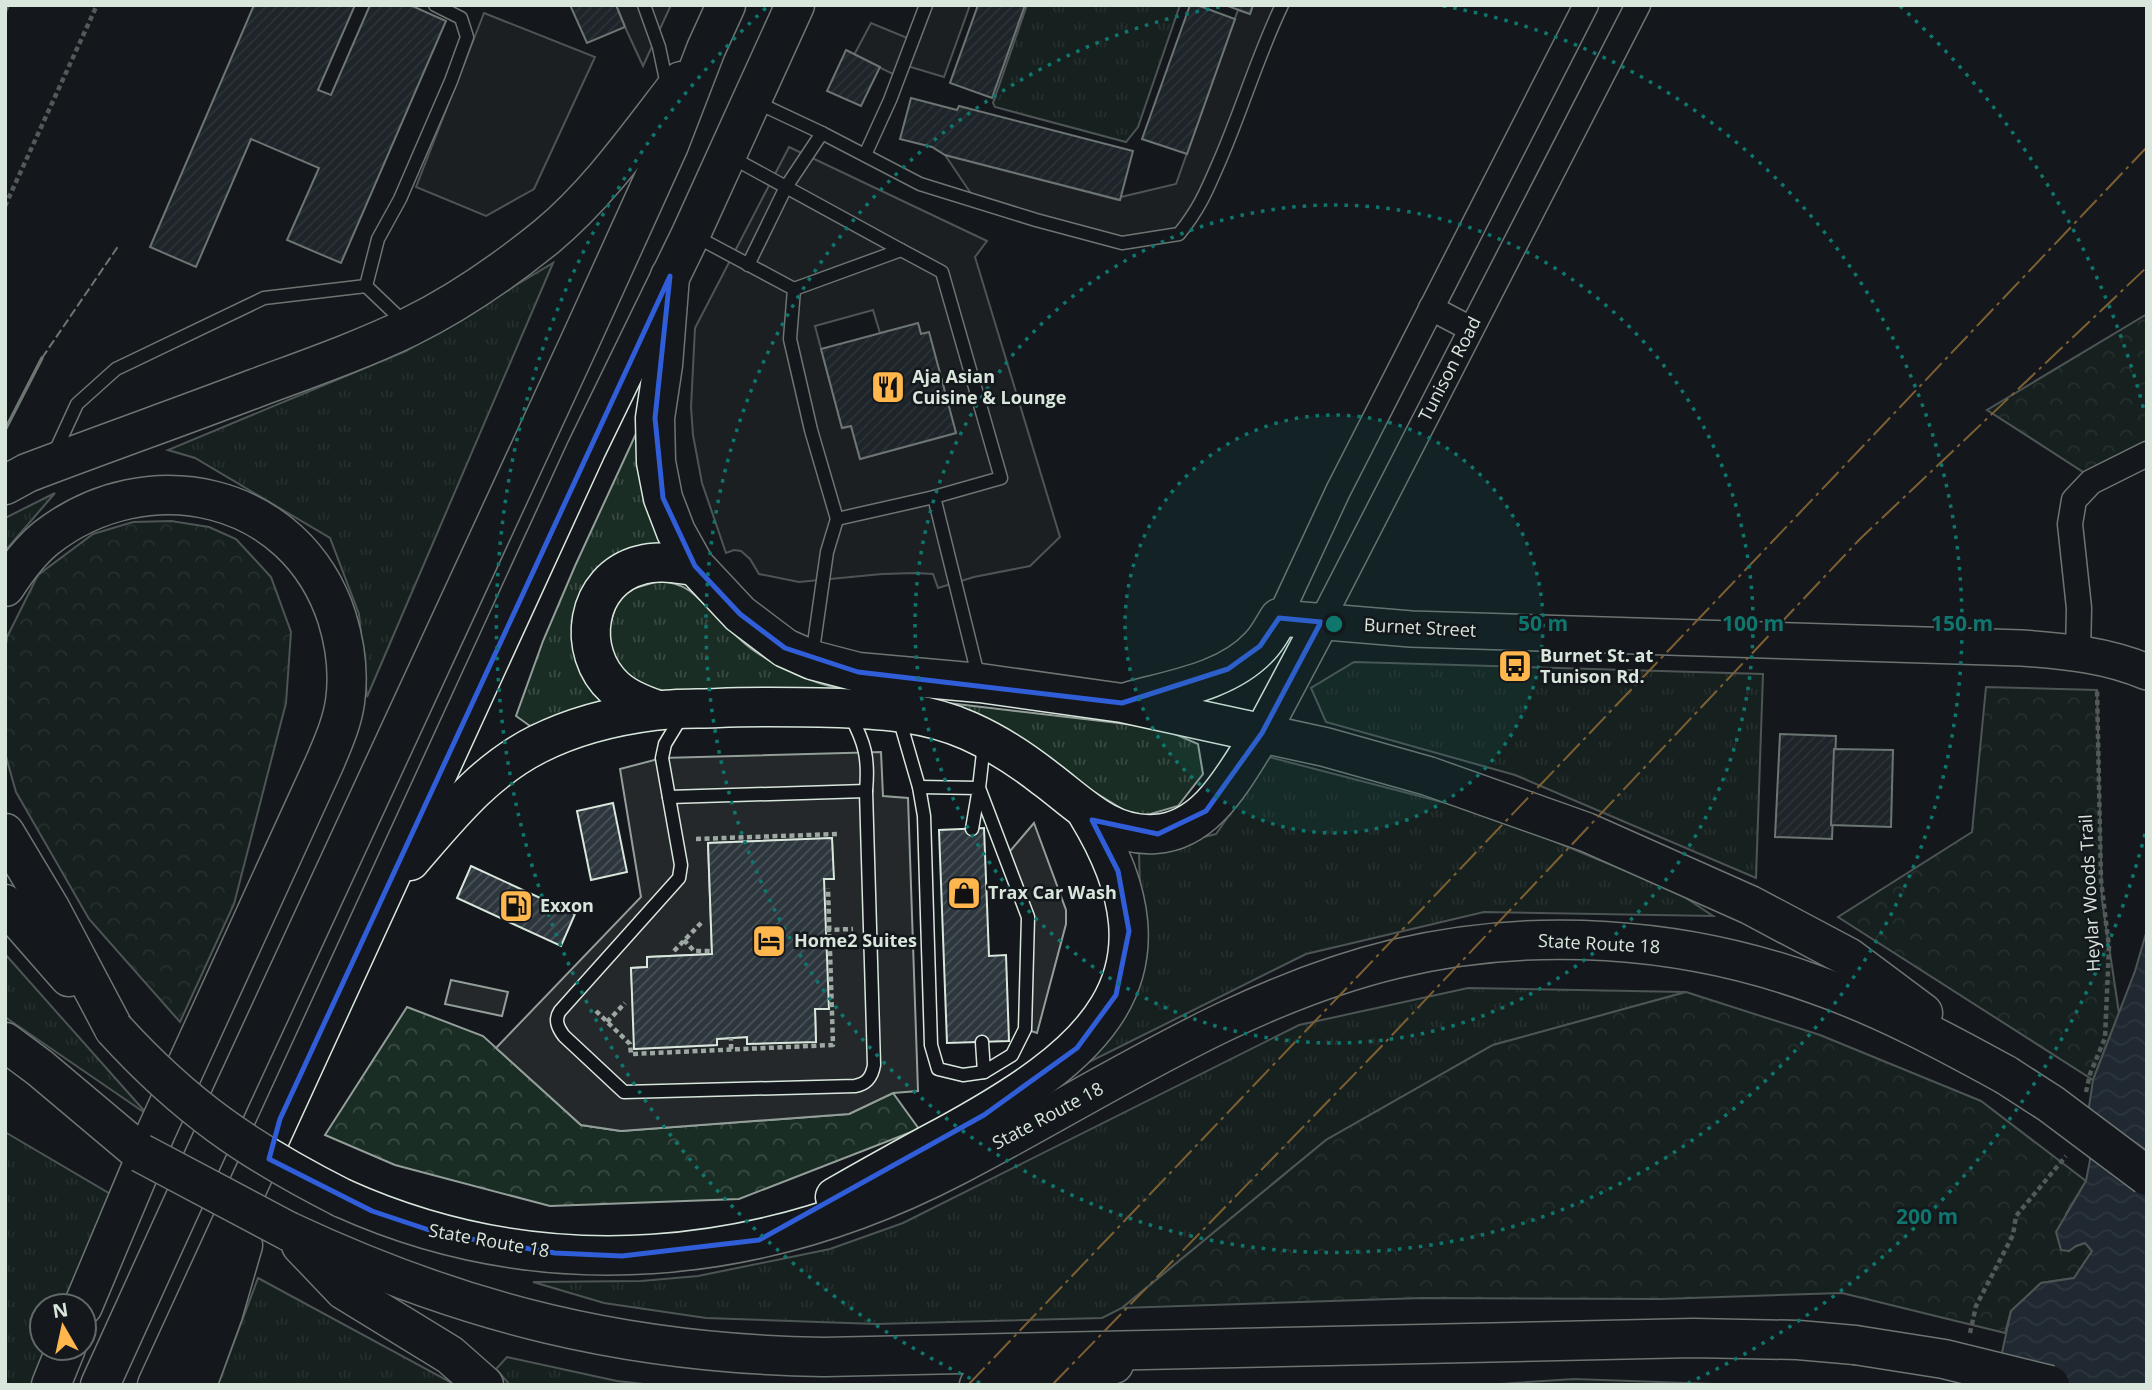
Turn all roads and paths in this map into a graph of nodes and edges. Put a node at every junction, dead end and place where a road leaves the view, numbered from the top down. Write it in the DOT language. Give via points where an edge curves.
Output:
graph roads {
  1 [pos="8,5"];
  2 [pos="97,5"];
  3 [pos="435,5"];
  4 [pos="644,5"];
  5 [pos="726,5"];
  6 [pos="795,5"];
  7 [pos="926,5"];
  8 [pos="1282,5"];
  9 [pos="1586,5"];
  10 [pos="1638,5"];
  11 [pos="5,11"];
  12 [pos="706,48"];
  13 [pos="669,96"];
  14 [pos="752,101"];
  15 [pos="822,133"];
  16 [pos="727,155"];
  17 [pos="865,155"];
  18 [pos="786,187"];
  19 [pos="5,206"];
  20 [pos="691,234"];
  21 [pos="901,250"];
  22 [pos="748,265"];
  23 [pos="670,276"];
  24 [pos="366,286"];
  25 [pos="794,289"];
  26 [pos="1432,309"];
  27 [pos="409,327"];
  28 [pos="1471,329"];
  29 [pos="2147,454"];
  30 [pos="22,475"];
  31 [pos="934,497"];
  32 [pos="837,519"];
  33 [pos="695,566"];
  34 [pos="5,587"];
  35 [pos="1279,618"];
  36 [pos="1321,622"];
  37 [pos="2092,656"];
  38 [pos="812,660"];
  39 [pos="2147,672"];
  40 [pos="980,683"];
  41 [pos="1122,703"];
  42 [pos="846,709"];
  43 [pos="672,710"];
  44 [pos="897,711"];
  45 [pos="1262,733"];
  46 [pos="985,739"];
  47 [pos="919,787"];
  48 [pos="979,788"];
  49 [pos="866,791"];
  50 [pos="669,797"];
  51 [pos="1087,813"];
  52 [pos="972,828"];
  53 [pos="5,833"];
  54 [pos="836,834"];
  55 [pos="695,839"];
  56 [pos="828,888"];
  57 [pos="381,894"];
  58 [pos="5,904"];
  59 [pos="703,921"];
  60 [pos="684,940"];
  61 [pos="674,951"];
  62 [pos="712,951"];
  63 [pos="625,1003"];
  64 [pos="596,1011"];
  65 [pos="607,1021"];
  66 [pos="114,1029"];
  67 [pos="731,1038"];
  68 [pos="5,1042"];
  69 [pos="982,1042"];
  70 [pos="731,1049"];
  71 [pos="984,1072"];
  72 [pos="5,1074"];
  73 [pos="2006,1075"];
  74 [pos="2085,1098"];
  75 [pos="280,1119"];
  76 [pos="2074,1147"];
  77 [pos="141,1153"];
  78 [pos="2147,1176"];
  79 [pos="288,1231"];
  80 [pos="759,1240"];
  81 [pos="89,1292"];
  82 [pos="1968,1345"];
  83 [pos="1168,1348"];
  84 [pos="60,1362"];
  85 [pos="51,1385"];
  86 [pos="100,1385"];
  87 [pos="157,1385"];
  88 [pos="197,1385"];
  89 [pos="484,1385"];
  90 [pos="979,1385"];
  91 [pos="2050,1385"];
  1 -- 11 [label="path"];
  2 -- 19 [label="path"];
  3 -- 24 [label="lane" via="461,18 467,37 400,199 378,239"];
  4 -- 13 [label="lane"];
  5 -- 12 [label="highway"];
  6 -- 14 [label="highway"];
  7 -- 17 [label="lane"];
  8 -- 17 [label="lane" via="1198,211 1179,234 1122,243 920,184"];
  9 -- 26 [label="street"];
  10 -- 28 [label="street, Tunison Road"];
  12 -- 13 [label="highway"];
  12 -- 86 [label="highway" via="669,145"];
  13 -- 27 [label="highway" via="596,188 547,236 473,290"];
  14 -- 15 [label="lane"];
  14 -- 16 [label="highway"];
  15 -- 17 [label="lane"];
  15 -- 18 [label="lane"];
  16 -- 18 [label="lane"];
  16 -- 20 [label="highway"];
  18 -- 21 [label="lane"];
  18 -- 22 [label="lane"];
  20 -- 22 [label="lane"];
  20 -- 23 [label="highway"];
  21 -- 25 [label="lane"];
  21 -- 31 [label="lane" via="942,272 1001,478"];
  22 -- 25 [label="lane"];
  23 -- 33 [label="highway" via="655,418 656,462 669,515"];
  23 -- 57 [label="highway"];
  24 -- 27 [label="lane"];
  24 -- 30 [label="lane" via="264,298 116,369 77,404"];
  25 -- 32 [label="lane" via="790,339"];
  26 -- 28 [label="street"];
  26 -- 35 [label="street" via="1328,511"];
  27 -- 30 [label="highway"];
  28 -- 36 [label="street, Tunison Road"];
  29 -- 37 [label="street" via="2091,482 2074,500 2070,524 2079,607"];
  31 -- 32 [label="lane"];
  31 -- 40 [label="lane"];
  32 -- 38 [label="lane" via="827,552"];
  33 -- 38 [label="highway" via="754,627"];
  33 -- 43 [label="highway" via="653,563 629,569 603,593 591,622 590,646 607,680 624,695"];
  34 -- 81 [label="highway" via="44,539 82,515 149,494 205,498 254,516 303,556 333,605 346,666 345,703 325,762 156,1132"];
  35 -- 36 [label="street, Burnet Street"];
  35 -- 41 [label="highway" via="1260,646 1228,669"];
  36 -- 37 [label="street, Burnet Street" via="1411,629 2022,648"];
  36 -- 45 [label="street, Tunison Road"];
  37 -- 39 [label="street, Burnet Street"];
  37 -- 74 [label="path, Heylar Woods Trail" via="2097,680 2101,880 2109,947 2105,1038"];
  38 -- 40 [label="highway" via="858,672"];
  40 -- 41 [label="highway"];
  41 -- 45 [label="highway"];
  42 -- 43 [label="highway"];
  42 -- 44 [label="highway"];
  42 -- 49 [label="lane" via="865,746"];
  43 -- 50 [label="lane" via="662,758"];
  43 -- 57 [label="highway" via="580,726 513,758 471,791"];
  44 -- 46 [label="highway" via="941,720"];
  44 -- 47 [label="lane"];
  45 -- 51 [label="highway" via="1217,799 1181,827 1158,834 1132,832"];
  45 -- 73 [label="highway" via="1480,793 1692,878 1848,957"];
  46 -- 48 [label="lane"];
  46 -- 51 [label="highway" via="1045,777"];
  47 -- 48 [label="lane"];
  47 -- 71 [label="lane" via="924,816 931,1045 938,1069 962,1075"];
  48 -- 52 [label="lane"];
  48 -- 71 [label="lane" via="1028,917 1025,1029 1012,1055"];
  49 -- 50 [label="lane"];
  49 -- 50 [label="lane" via="874,1065 869,1079 855,1086 624,1092 564,1036 557,1018 675,886 681,865"];
  51 -- 80 [label="highway" via="1118,871 1129,922 1116,995 1091,1032 1061,1063 1016,1095"];
  53 -- 66 [label="highway"];
  54 -- 55 [label="path"];
  56 -- 70 [label="path" via="833,1045"];
  57 -- 75 [label="highway"];
  58 -- 66 [label="highway, State Route 18"];
  59 -- 60 [label="path"];
  60 -- 61 [label="path"];
  60 -- 62 [label="path" via="695,951"];
  63 -- 65 [label="path"];
  64 -- 65 [label="path"];
  65 -- 70 [label="path" via="630,1044 631,1054"];
  66 -- 80 [label="highway, State Route 18, bridge" via="161,1079 216,1125 342,1198 407,1224 477,1242 555,1253 660,1254"];
  67 -- 70 [label="path"];
  68 -- 77 [label="highway"];
  69 -- 71 [label="lane"];
  72 -- 77 [label="highway"];
  73 -- 78 [label="highway, State Route 18, bridge"];
  73 -- 80 [label="highway, State Route 18" via="1855,1000 1744,962 1621,942 1549,940 1473,946 1402,957 1304,986 1228,1020 919,1184 829,1220"];
  75 -- 87 [label="highway"];
  75 -- 88 [label="highway" via="223,1314"];
  76 -- 82 [label="path" via="2015,1216 2013,1235 1976,1306"];
  77 -- 79 [label="highway, bridge"];
  79 -- 83 [label="highway" via="466,1302 570,1330 667,1347 824,1357"];
  79 -- 89 [label="highway" via="344,1290 450,1355"];
  83 -- 90 [label="highway" via="1057,1381"];
  83 -- 91 [label="highway, bridge" via="1798,1340 1944,1359"];
  84 -- 85 [label="highway"];
}
